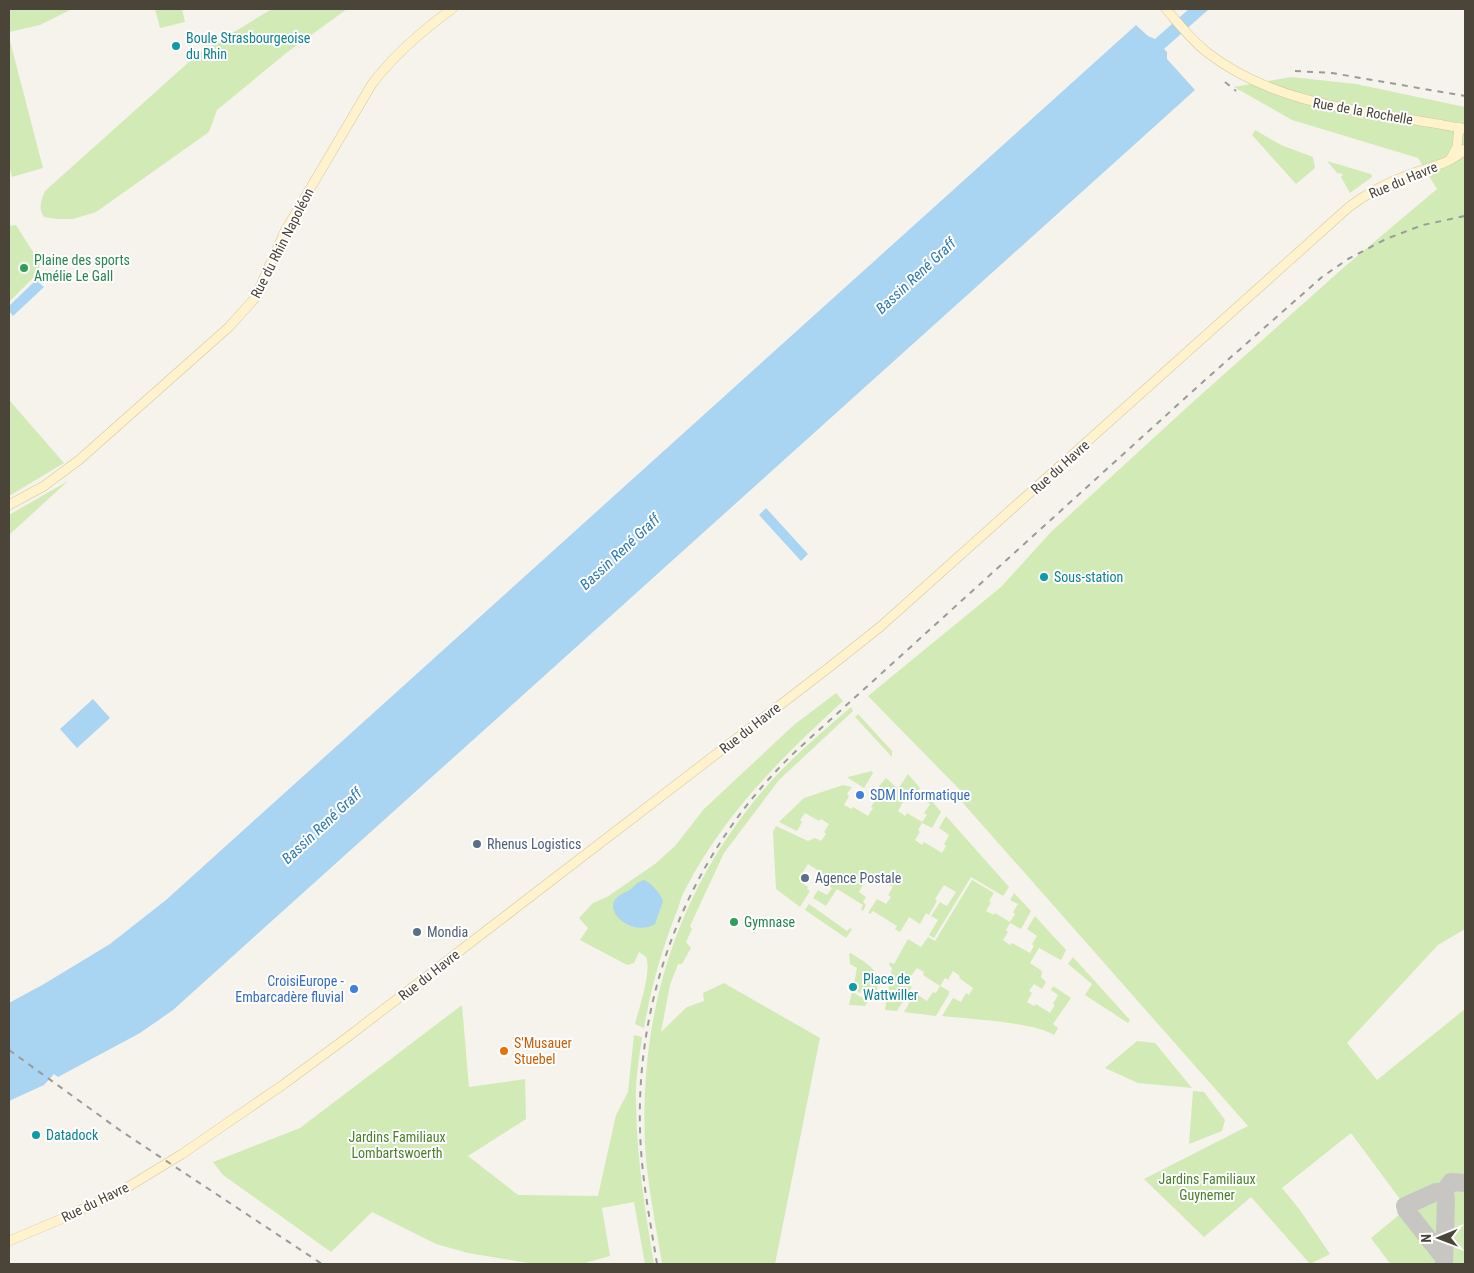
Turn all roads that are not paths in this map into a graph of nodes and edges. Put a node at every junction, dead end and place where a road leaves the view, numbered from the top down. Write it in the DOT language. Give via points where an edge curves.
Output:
graph roads {
  1 [pos="452,9"];
  2 [pos="1166,9"];
  3 [pos="1462,128"];
  4 [pos="1465,149"];
  5 [pos="1449,160"];
  6 [pos="9,506"];
  7 [pos="9,1241"];
  1 -- 6 [label="main road, Rue du Rhin Napoléon" via="400,52 372,84 285,231 255,298 243,313 79,460"];
  2 -- 3 [label="main road, Rue de la Rochelle" via="1206,52 1263,84 1319,103"];
  3 -- 5 [label="main road, Rue du Havre" via="1455,152"];
  4 -- 5 [label="main road, Rue du Havre"];
  5 -- 7 [label="main road, Rue du Havre" via="1380,187 1349,207 880,627 321,1057 124,1190"];
}
